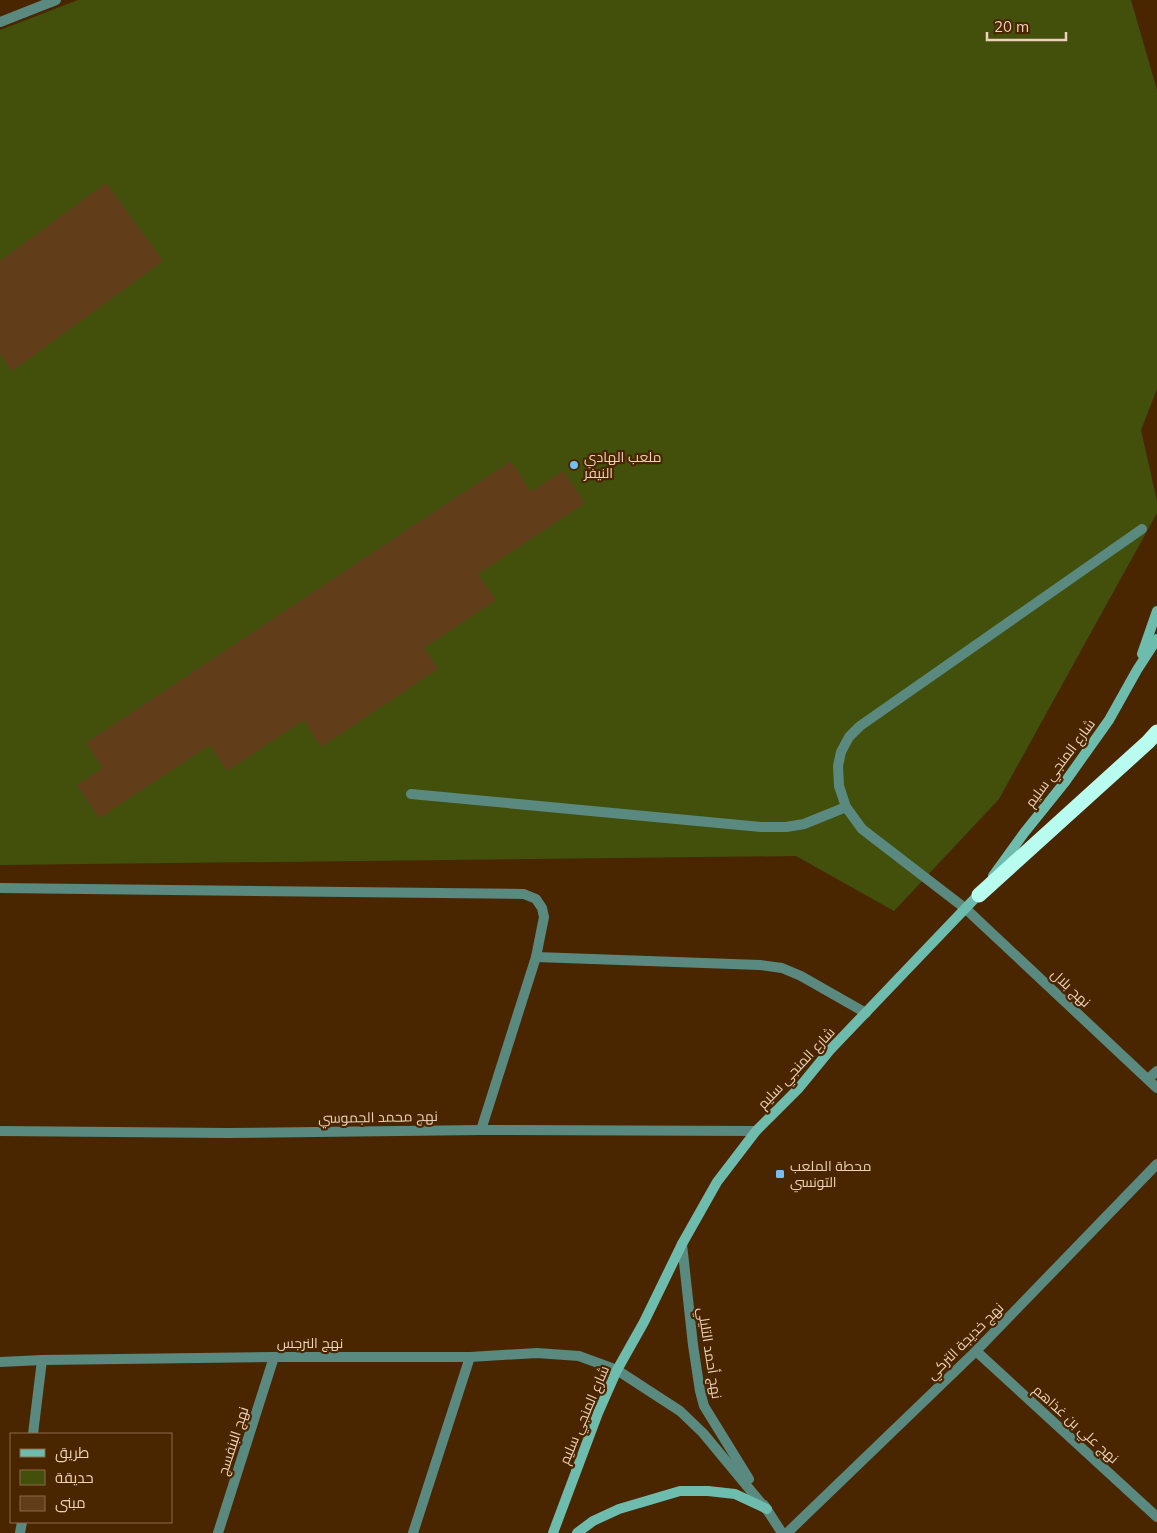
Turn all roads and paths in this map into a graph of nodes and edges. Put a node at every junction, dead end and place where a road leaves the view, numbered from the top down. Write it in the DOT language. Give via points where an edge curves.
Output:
graph roads {
  1 [pos="56,0"];
  2 [pos="0,22"];
  3 [pos="1142,530"];
  4 [pos="1157,611"];
  5 [pos="1157,638"];
  6 [pos="1137,670"];
  7 [pos="1157,732"];
  8 [pos="410,794"];
  9 [pos="846,807"];
  10 [pos="0,888"];
  11 [pos="979,895"];
  12 [pos="966,908"];
  13 [pos="536,958"];
  14 [pos="866,1013"];
  15 [pos="1157,1071"];
  16 [pos="1148,1079"];
  17 [pos="1157,1088"];
  18 [pos="481,1130"];
  19 [pos="0,1131"];
  20 [pos="756,1131"];
  21 [pos="1157,1164"];
  22 [pos="682,1244"];
  23 [pos="976,1351"];
  24 [pos="274,1357"];
  25 [pos="470,1357"];
  26 [pos="42,1360"];
  27 [pos="0,1362"];
  28 [pos="617,1370"];
  29 [pos="33,1433"];
  30 [pos="767,1509"];
  31 [pos="1157,1517"];
  32 [pos="218,1533"];
  33 [pos="413,1533"];
  34 [pos="553,1533"];
  35 [pos="577,1533"];
  36 [pos="782,1533"];
  37 [pos="787,1533"];
  1 -- 2 [label="street"];
  3 -- 9 [label="street, نهج بلال" via="860,726 840,752 839,786"];
  4 -- 6 [label="main road, شارع المنجي سليم"];
  5 -- 6 [label="main road, شارع المنجي سليم"];
  6 -- 11 [label="main road, شارع المنجي سليم" via="1109,720"];
  7 -- 11 [label="highway"];
  8 -- 9 [label="street" via="786,827 804,824"];
  9 -- 12 [label="street, نهج بلال" via="862,829"];
  10 -- 13 [label="street" via="524,894 536,899 544,917"];
  11 -- 12 [label="main road, شارع المنجي سليم"];
  12 -- 14 [label="main road, شارع المنجي سليم"];
  12 -- 16 [label="street, نهج بلال"];
  13 -- 14 [label="street" via="782,968"];
  13 -- 18 [label="street"];
  14 -- 20 [label="main road, شارع المنجي سليم" via="798,1090"];
  15 -- 16 [label="street"];
  16 -- 17 [label="street, نهج بلال"];
  18 -- 19 [label="street, نهج محمد الجموسي"];
  18 -- 20 [label="street, نهج محمد الجموسي"];
  20 -- 22 [label="main road, شارع المنجي سليم" via="717,1182"];
  21 -- 23 [label="street, نهج خديجة التركي"];
  22 -- 28 [label="main road, شارع المنجي سليم"];
  22 -- 30 [label="street, نهج أحمد التليلي" via="693,1345 704,1406"];
  23 -- 31 [label="street, نهج علي بن غذاهم"];
  23 -- 37 [label="street, نهج خديجة التركي"];
  24 -- 25 [label="street, نهج النرجس"];
  24 -- 26 [label="street, نهج النرجس"];
  24 -- 32 [label="street, نهج البنفسج"];
  25 -- 28 [label="street, نهج النرجس" via="579,1356"];
  25 -- 33 [label="street"];
  26 -- 27 [label="street, نهج النرجس"];
  26 -- 29 [label="street"];
  28 -- 30 [label="street, نهج أحمد التليلي" via="680,1411"];
  28 -- 34 [label="main road, شارع المنجي سليم"];
  30 -- 35 [label="main road" via="735,1494 680,1491 619,1509"];
  30 -- 36 [label="street, نهج أحمد التليلي"];
}
